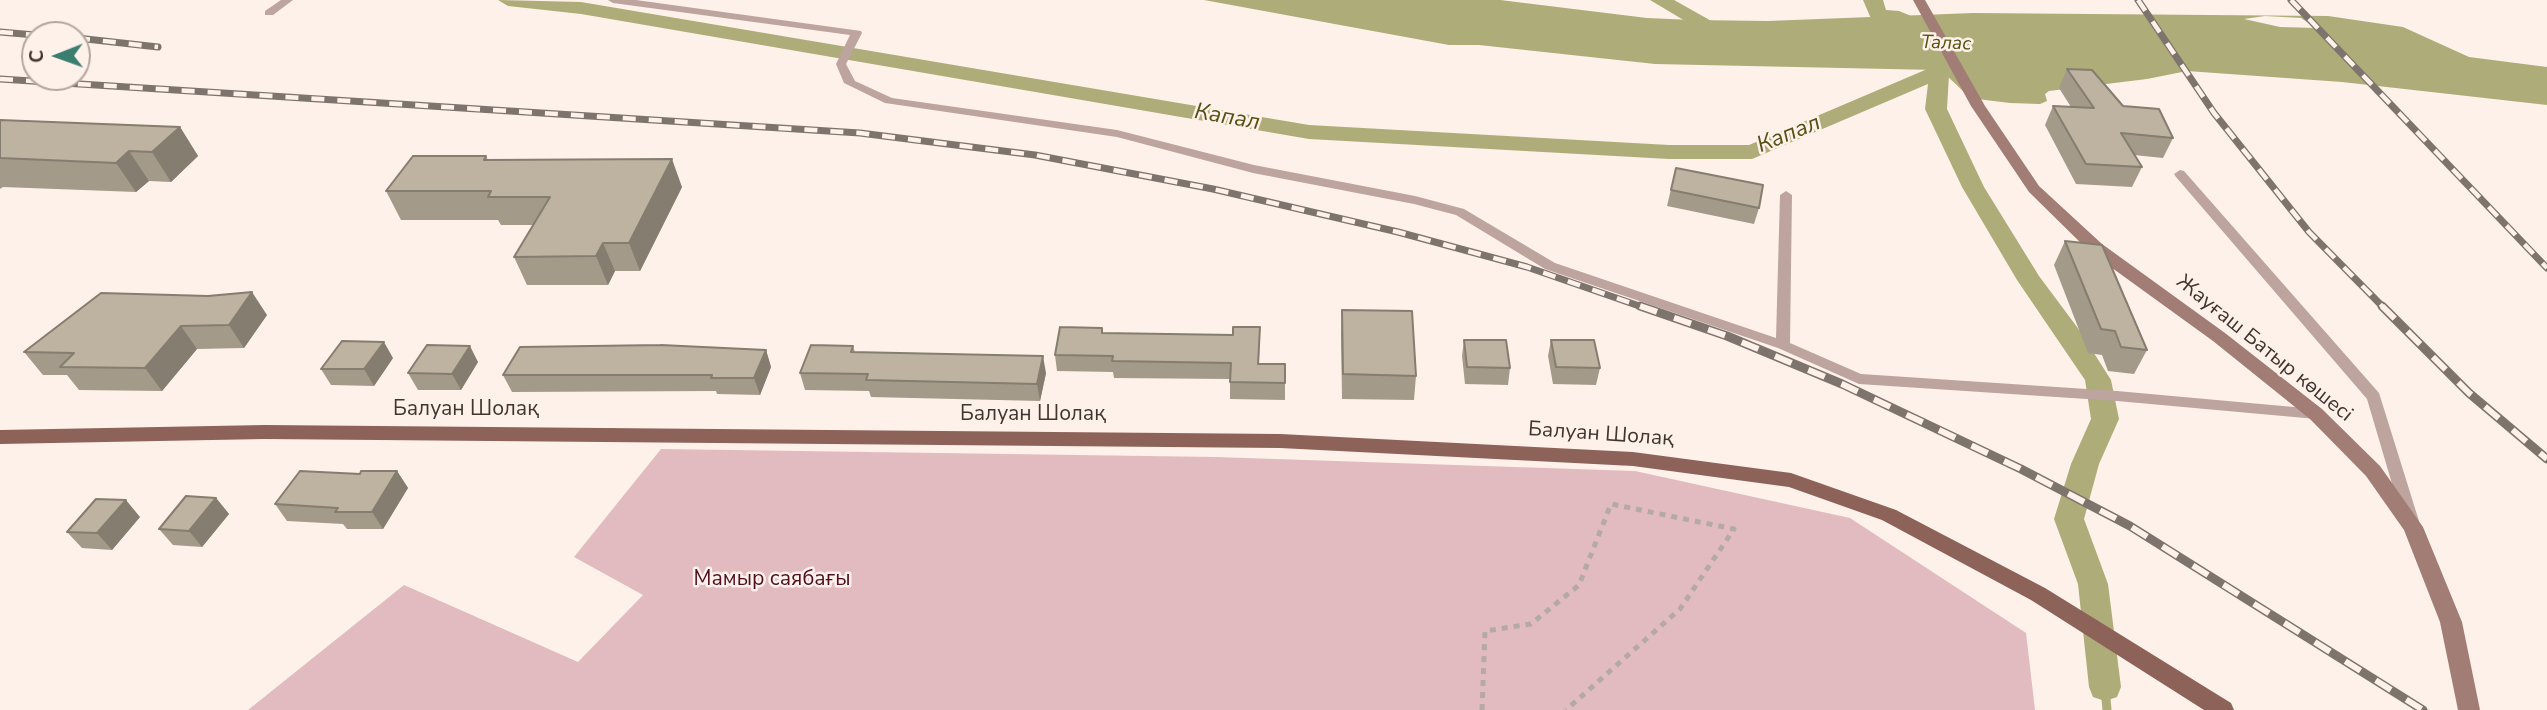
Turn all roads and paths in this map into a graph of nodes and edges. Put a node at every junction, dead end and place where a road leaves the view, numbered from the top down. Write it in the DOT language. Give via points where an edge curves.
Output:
graph roads {
  1 [pos="288,0"];
  2 [pos="613,0"];
  3 [pos="1919,0"];
  4 [pos="269,13"];
  5 [pos="2180,174"];
  6 [pos="1786,195"];
  7 [pos="1783,345"];
  8 [pos="2316,414"];
  9 [pos="0,437"];
  10 [pos="2416,536"];
  11 [pos="1482,710"];
  12 [pos="1566,710"];
  13 [pos="2223,710"];
  14 [pos="2469,710"];
  1 -- 4 [label="lane"];
  2 -- 7 [label="lane" via="857,33 841,64 850,83 889,102 1117,134 1253,169 1460,212 1550,266"];
  3 -- 8 [label="main road, Жауғаш Батыр көшесі" via="1978,106 2034,189 2096,248"];
  5 -- 10 [label="lane" via="2374,397"];
  6 -- 7 [label="lane"];
  7 -- 8 [label="lane" via="1859,379"];
  8 -- 10 [label="main road, Жауғаш Батыр көшесі" via="2373,471"];
  9 -- 13 [label="main road, Балуан Шолақ" via="265,432 1280,441 1633,459 1791,480 1889,515 2038,594"];
  10 -- 14 [label="main road, Жауғаш Батыр көшесі" via="2451,622"];
  11 -- 12 [label="path" via="1485,631 1531,624 1579,585 1611,504 1734,529 1680,608"];
}
